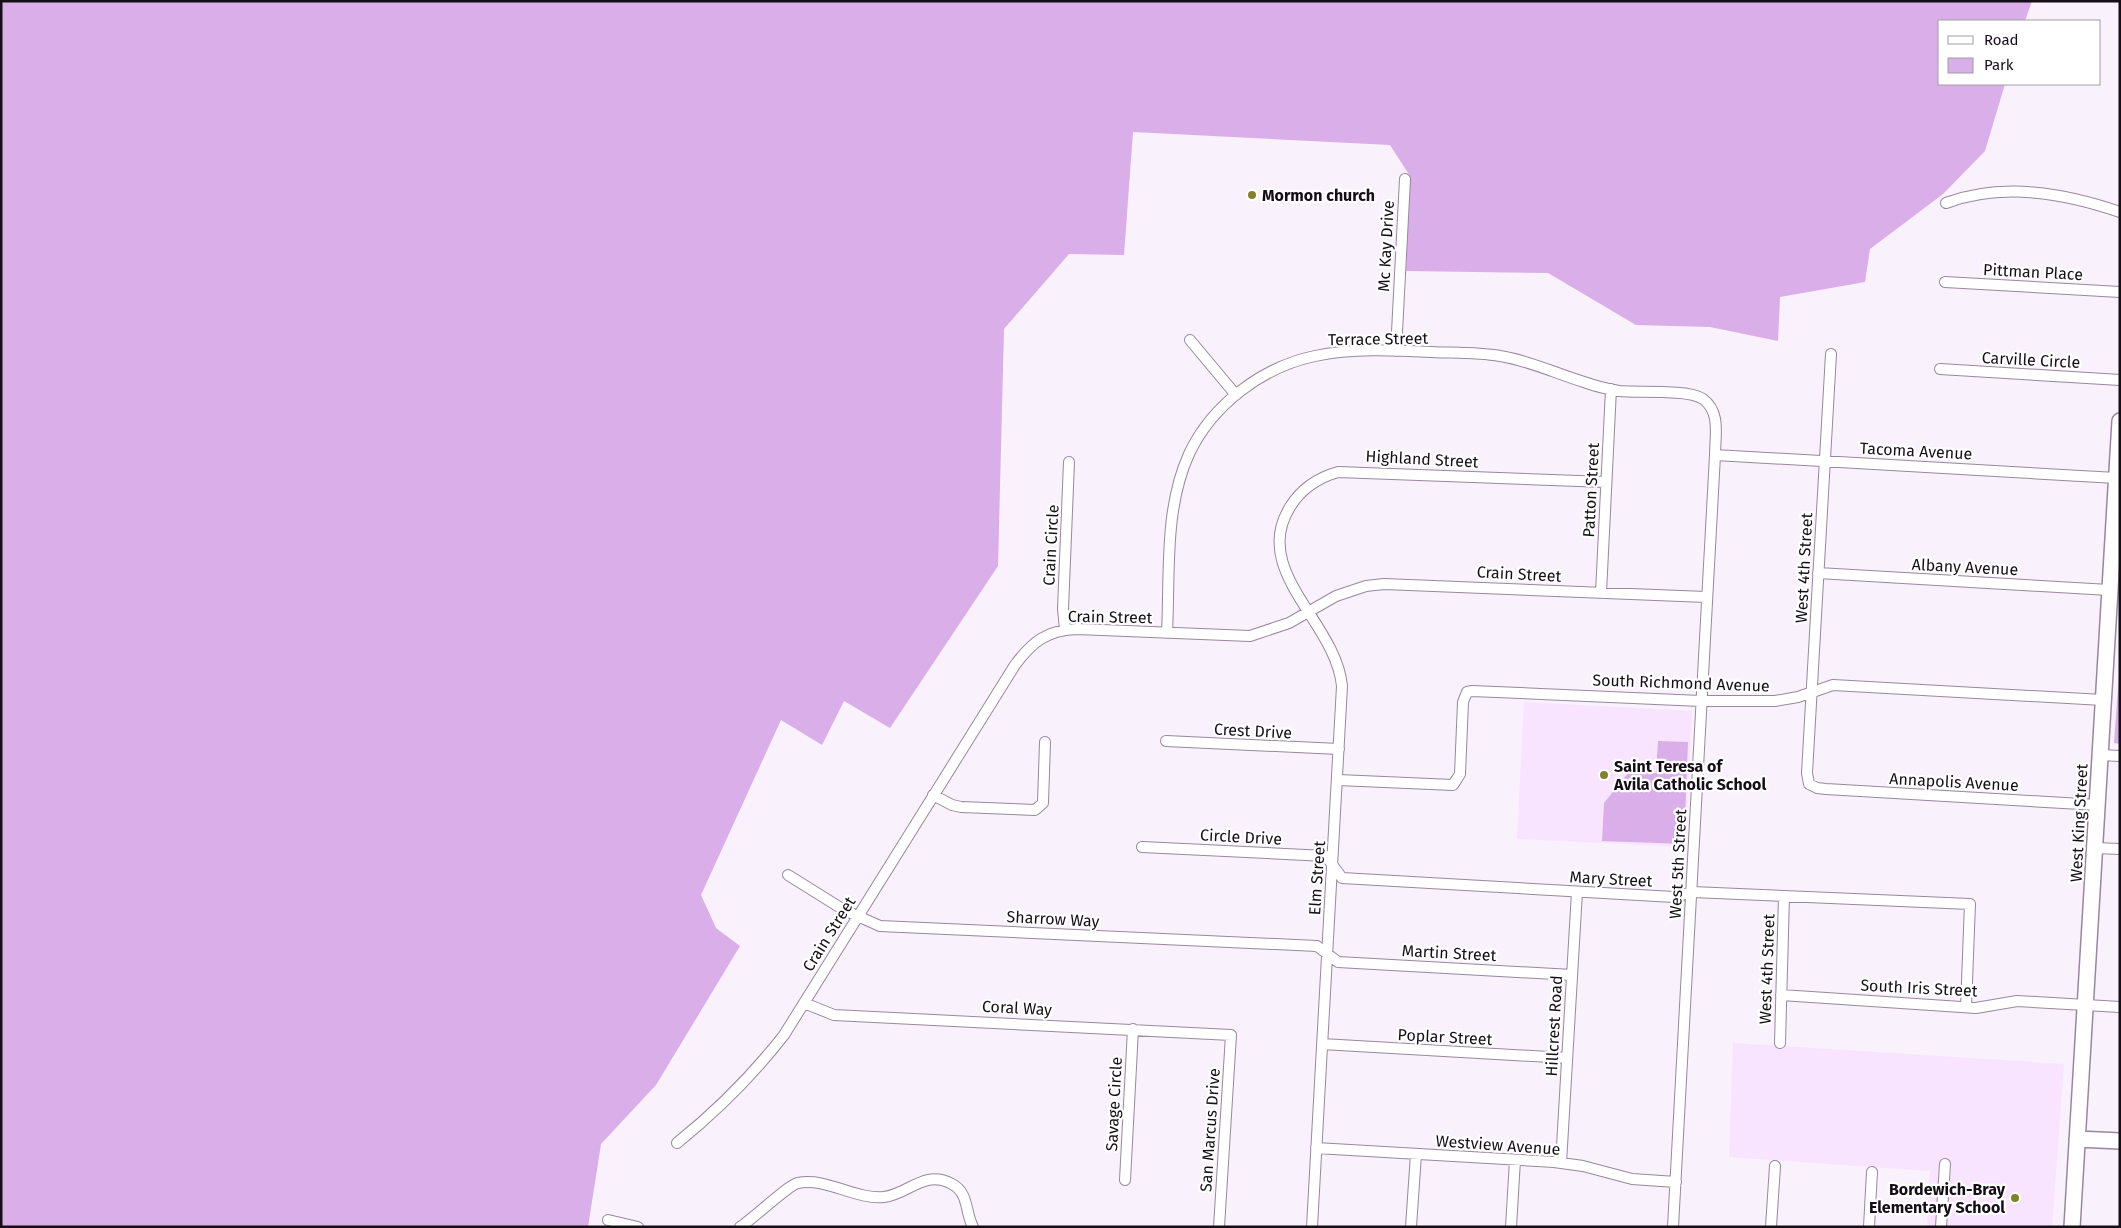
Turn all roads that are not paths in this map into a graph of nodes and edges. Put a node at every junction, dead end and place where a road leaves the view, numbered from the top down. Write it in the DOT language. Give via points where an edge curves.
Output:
graph roads {
  1 [pos="1405,179"];
  2 [pos="1946,203"];
  3 [pos="2120,212"];
  4 [pos="1945,282"];
  5 [pos="2120,292"];
  6 [pos="1190,340"];
  7 [pos="1396,351"];
  8 [pos="1831,354"];
  9 [pos="1940,369"];
  10 [pos="2120,380"];
  11 [pos="1611,389"];
  12 [pos="1236,395"];
  13 [pos="1714,414"];
  14 [pos="2120,422"];
  15 [pos="1715,455"];
  16 [pos="1824,461"];
  17 [pos="1069,462"];
  18 [pos="2116,478"];
  19 [pos="1606,482"];
  20 [pos="1279,546"];
  21 [pos="1818,573"];
  22 [pos="2109,590"];
  23 [pos="1601,593"];
  24 [pos="1706,598"];
  25 [pos="1308,610"];
  26 [pos="1065,629"];
  27 [pos="1167,633"];
  28 [pos="1812,691"];
  29 [pos="2103,700"];
  30 [pos="1701,701"];
  31 [pos="1045,742"];
  32 [pos="1166,742"];
  33 [pos="1339,749"];
  34 [pos="2100,755"];
  35 [pos="2120,756"];
  36 [pos="1338,780"];
  37 [pos="1809,784"];
  38 [pos="933,795"];
  39 [pos="2098,805"];
  40 [pos="1142,847"];
  41 [pos="2095,848"];
  42 [pos="2120,849"];
  43 [pos="1332,867"];
  44 [pos="788,875"];
  45 [pos="1577,892"];
  46 [pos="1692,892"];
  47 [pos="1784,896"];
  48 [pos="857,916"];
  49 [pos="1327,955"];
  50 [pos="1572,975"];
  51 [pos="1781,995"];
  52 [pos="804,1003"];
  53 [pos="2085,1006"];
  54 [pos="1966,1007"];
  55 [pos="2120,1007"];
  56 [pos="1133,1029"];
  57 [pos="1231,1035"];
  58 [pos="1780,1043"];
  59 [pos="1322,1044"];
  60 [pos="1567,1058"];
  61 [pos="2076,1138"];
  62 [pos="2120,1141"];
  63 [pos="677,1143"];
  64 [pos="1316,1148"];
  65 [pos="1416,1154"];
  66 [pos="1514,1160"];
  67 [pos="1561,1163"];
  68 [pos="1944,1164"];
  69 [pos="1775,1166"];
  70 [pos="1872,1172"];
  71 [pos="1125,1180"];
  72 [pos="1676,1182"];
  73 [pos="608,1220"];
  74 [pos="625,1225"];
  75 [pos="638,1227"];
  76 [pos="740,1227"];
  77 [pos="974,1227"];
  78 [pos="1218,1227"];
  79 [pos="1312,1227"];
  80 [pos="1411,1227"];
  81 [pos="1511,1227"];
  82 [pos="1673,1227"];
  83 [pos="1772,1227"];
  84 [pos="1869,1227"];
  85 [pos="1941,1227"];
  86 [pos="2072,1227"];
  1 -- 7 [label="street, Mc Kay Drive"];
  2 -- 3 [label="street" via="1991,192 2052,194"];
  4 -- 5 [label="street, Pittman Place"];
  6 -- 12 [label="street"];
  7 -- 11 [label="street, Terrace Street" via="1500,356"];
  7 -- 12 [label="street, Terrace Street" via="1337,352 1291,362"];
  8 -- 16 [label="street, West 4th Street"];
  9 -- 10 [label="street, Carville Circle"];
  11 -- 13 [label="street, Terrace Street" via="1695,396 1703,400"];
  11 -- 19 [label="street, Patton Street"];
  12 -- 27 [label="street, Terrace Street" via="1205,429 1189,454 1178,487 1172,513"];
  13 -- 15 [label="street, West 5th Street"];
  14 -- 18 [label="street, West King Street"];
  15 -- 16 [label="street, Tacoma Avenue"];
  15 -- 24 [label="street, West 5th Street"];
  16 -- 18 [label="street, Tacoma Avenue"];
  16 -- 21 [label="street, West 4th Street"];
  17 -- 26 [label="street, Crain Circle"];
  18 -- 22 [label="street, West King Street"];
  19 -- 20 [label="street, Highland Street" via="1338,472 1319,479 1294,499 1284,517"];
  19 -- 23 [label="street, Patton Street"];
  20 -- 25 [label="street, Elm Street" via="1284,570"];
  21 -- 22 [label="street, Albany Avenue"];
  21 -- 28 [label="street, West 4th Street"];
  22 -- 29 [label="street, West King Street"];
  23 -- 24 [label="street, Crain Street"];
  23 -- 25 [label="street, Crain Street" via="1384,584 1336,596"];
  24 -- 30 [label="street, West 5th Street"];
  25 -- 27 [label="street, Crain Street" via="1289,623 1250,636"];
  25 -- 33 [label="street, Elm Street" via="1330,644 1341,674"];
  26 -- 27 [label="street, Crain Street"];
  26 -- 38 [label="street, Crain Street" via="1050,632 1028,647"];
  28 -- 29 [label="street, South Richmond Avenue" via="1833,685"];
  28 -- 30 [label="street, South Richmond Avenue" via="1775,701"];
  28 -- 37 [label="street, West 4th Street"];
  29 -- 34 [label="street, West King Street"];
  30 -- 36 [label="street, South Richmond Avenue" via="1467,692 1463,702 1460,774 1453,785"];
  30 -- 46 [label="street, West 5th Street"];
  31 -- 38 [label="street" via="1043,803 1036,810 952,806"];
  32 -- 33 [label="street, Crest Drive"];
  33 -- 36 [label="street, Elm Street"];
  34 -- 35 [label="street"];
  34 -- 39 [label="street, West King Street"];
  36 -- 43 [label="street, Elm Street"];
  37 -- 39 [label="street, Annapolis Avenue" via="1826,790"];
  38 -- 48 [label="street, Crain Street"];
  39 -- 41 [label="street, West King Street"];
  40 -- 43 [label="street, Circle Drive" via="1326,856"];
  41 -- 42 [label="street"];
  41 -- 53 [label="street, West King Street"];
  43 -- 45 [label="street, Mary Street" via="1342,878"];
  43 -- 49 [label="street, Elm Street"];
  44 -- 48 [label="street, Sharrow Way"];
  45 -- 46 [label="street, Mary Street" via="1674,898"];
  45 -- 50 [label="street, Hillcrest Road"];
  46 -- 47 [label="street, Mary Street"];
  46 -- 72 [label="street, West 5th Street"];
  47 -- 51 [label="street, West 4th Street"];
  47 -- 54 [label="street, Mary Street" via="1970,904"];
  48 -- 49 [label="street, Sharrow Way" via="880,926 1317,946"];
  48 -- 52 [label="street, Crain Street"];
  49 -- 50 [label="street, Martin Street" via="1338,962"];
  49 -- 59 [label="street, Elm Street"];
  50 -- 60 [label="street, Hillcrest Road"];
  51 -- 54 [label="street, South Iris Street"];
  51 -- 58 [label="street, West 4th Street"];
  52 -- 56 [label="street, Coral Way" via="834,1015"];
  52 -- 63 [label="street, Crain Street" via="784,1035 741,1087"];
  53 -- 54 [label="street, South Iris Street" via="2017,1002"];
  53 -- 55 [label="street, South Iris Street"];
  53 -- 61 [label="street, West King Street"];
  56 -- 57 [label="street, Coral Way"];
  56 -- 71 [label="street, Savage Circle"];
  57 -- 78 [label="street, San Marcus Drive"];
  59 -- 60 [label="street, Poplar Street"];
  59 -- 64 [label="street, Elm Street"];
  60 -- 67 [label="street, Hillcrest Road"];
  61 -- 62 [label="street"];
  61 -- 86 [label="street, West King Street"];
  64 -- 65 [label="street, Westview Avenue"];
  64 -- 79 [label="street, Elm Street"];
  65 -- 66 [label="street, Westview Avenue"];
  65 -- 80 [label="street"];
  66 -- 67 [label="street, Westview Avenue"];
  66 -- 81 [label="street"];
  67 -- 72 [label="street, Westview Avenue" via="1632,1180"];
  68 -- 85 [label="street"];
  69 -- 83 [label="street"];
  70 -- 84 [label="street"];
  72 -- 82 [label="street, West 5th Street"];
  73 -- 74 [label="street"];
  74 -- 75 [label="street"];
  76 -- 77 [label="street" via="796,1183 815,1183 882,1197 899,1194 919,1181 939,1179 963,1193"];
}
